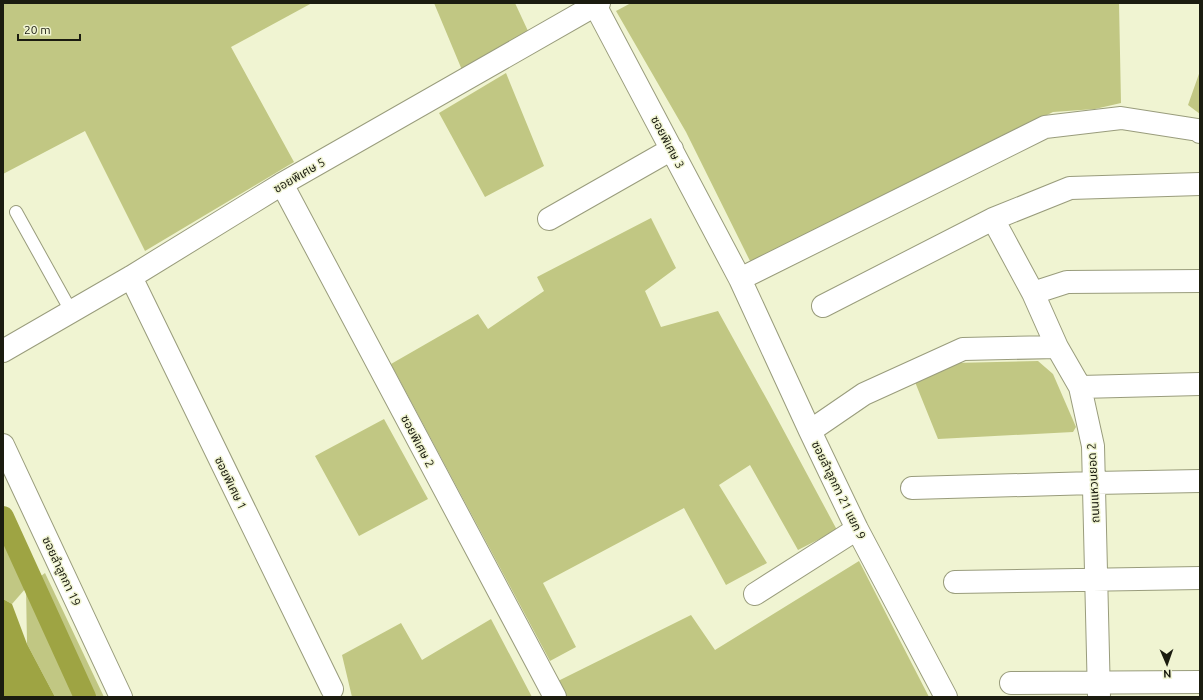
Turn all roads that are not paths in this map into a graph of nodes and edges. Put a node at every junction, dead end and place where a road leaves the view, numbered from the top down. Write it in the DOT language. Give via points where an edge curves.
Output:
graph roads {
  1 [pos="593,5"];
  2 [pos="1200,132"];
  3 [pos="672,149"];
  4 [pos="282,184"];
  5 [pos="1200,184"];
  6 [pos="16,212"];
  7 [pos="549,219"];
  8 [pos="993,219"];
  9 [pos="131,277"];
  10 [pos="740,279"];
  11 [pos="1200,281"];
  12 [pos="1033,293"];
  13 [pos="823,306"];
  14 [pos="71,311"];
  15 [pos="1057,348"];
  16 [pos="3,352"];
  17 [pos="1200,384"];
  18 [pos="1080,387"];
  19 [pos="810,430"];
  20 [pos="3,445"];
  21 [pos="1200,481"];
  22 [pos="1094,483"];
  23 [pos="912,488"];
  24 [pos="857,530"];
  25 [pos="1200,578"];
  26 [pos="1096,579"];
  27 [pos="955,582"];
  28 [pos="755,594"];
  29 [pos="1200,682"];
  30 [pos="1011,684"];
  31 [pos="332,689"];
  32 [pos="1099,690"];
  33 [pos="122,697"];
  34 [pos="555,697"];
  35 [pos="946,697"];
  1 -- 3 [label="street, ซอยพิเศษ 3"];
  1 -- 4 [label="street, ซอยพิเศษ 5"];
  2 -- 10 [label="street" via="1121,118 1045,128"];
  3 -- 7 [label="street"];
  3 -- 10 [label="street, ซอยพิเศษ 3"];
  4 -- 9 [label="street, ซอยพิเศษ 5"];
  4 -- 34 [label="street, ซอยพิเศษ 2"];
  5 -- 8 [label="street" via="1070,188"];
  6 -- 14 [label="lane"];
  8 -- 12 [label="street, ถนนแหวนยอด 2"];
  8 -- 13 [label="street"];
  9 -- 14 [label="street, ซอยพิเศษ 5"];
  9 -- 31 [label="street, ซอยพิเศษ 1"];
  10 -- 19 [label="street, ซอยลำลูกกา 21 แยก 9"];
  11 -- 12 [label="street" via="1067,282"];
  12 -- 15 [label="street, ถนนแหวนยอด 2"];
  14 -- 16 [label="street, ซอยพิเศษ 5"];
  15 -- 18 [label="street, ถนนแหวนยอด 2"];
  15 -- 19 [label="street" via="963,349 864,394"];
  17 -- 18 [label="street"];
  18 -- 22 [label="street, ถนนแหวนยอด 2" via="1093,446"];
  19 -- 24 [label="street, ซอยลำลูกกา 21 แยก 9"];
  20 -- 33 [label="street, ซอยลำลูกกา 19"];
  21 -- 22 [label="street"];
  22 -- 23 [label="street"];
  22 -- 26 [label="street, ถนนแหวนยอด 2"];
  24 -- 28 [label="street"];
  24 -- 35 [label="street, ซอยลำลูกกา 21 แยก 9"];
  25 -- 26 [label="street"];
  26 -- 27 [label="street"];
  26 -- 32 [label="street, ถนนแหวนยอด 2"];
  29 -- 32 [label="street"];
  30 -- 32 [label="street"];
}
